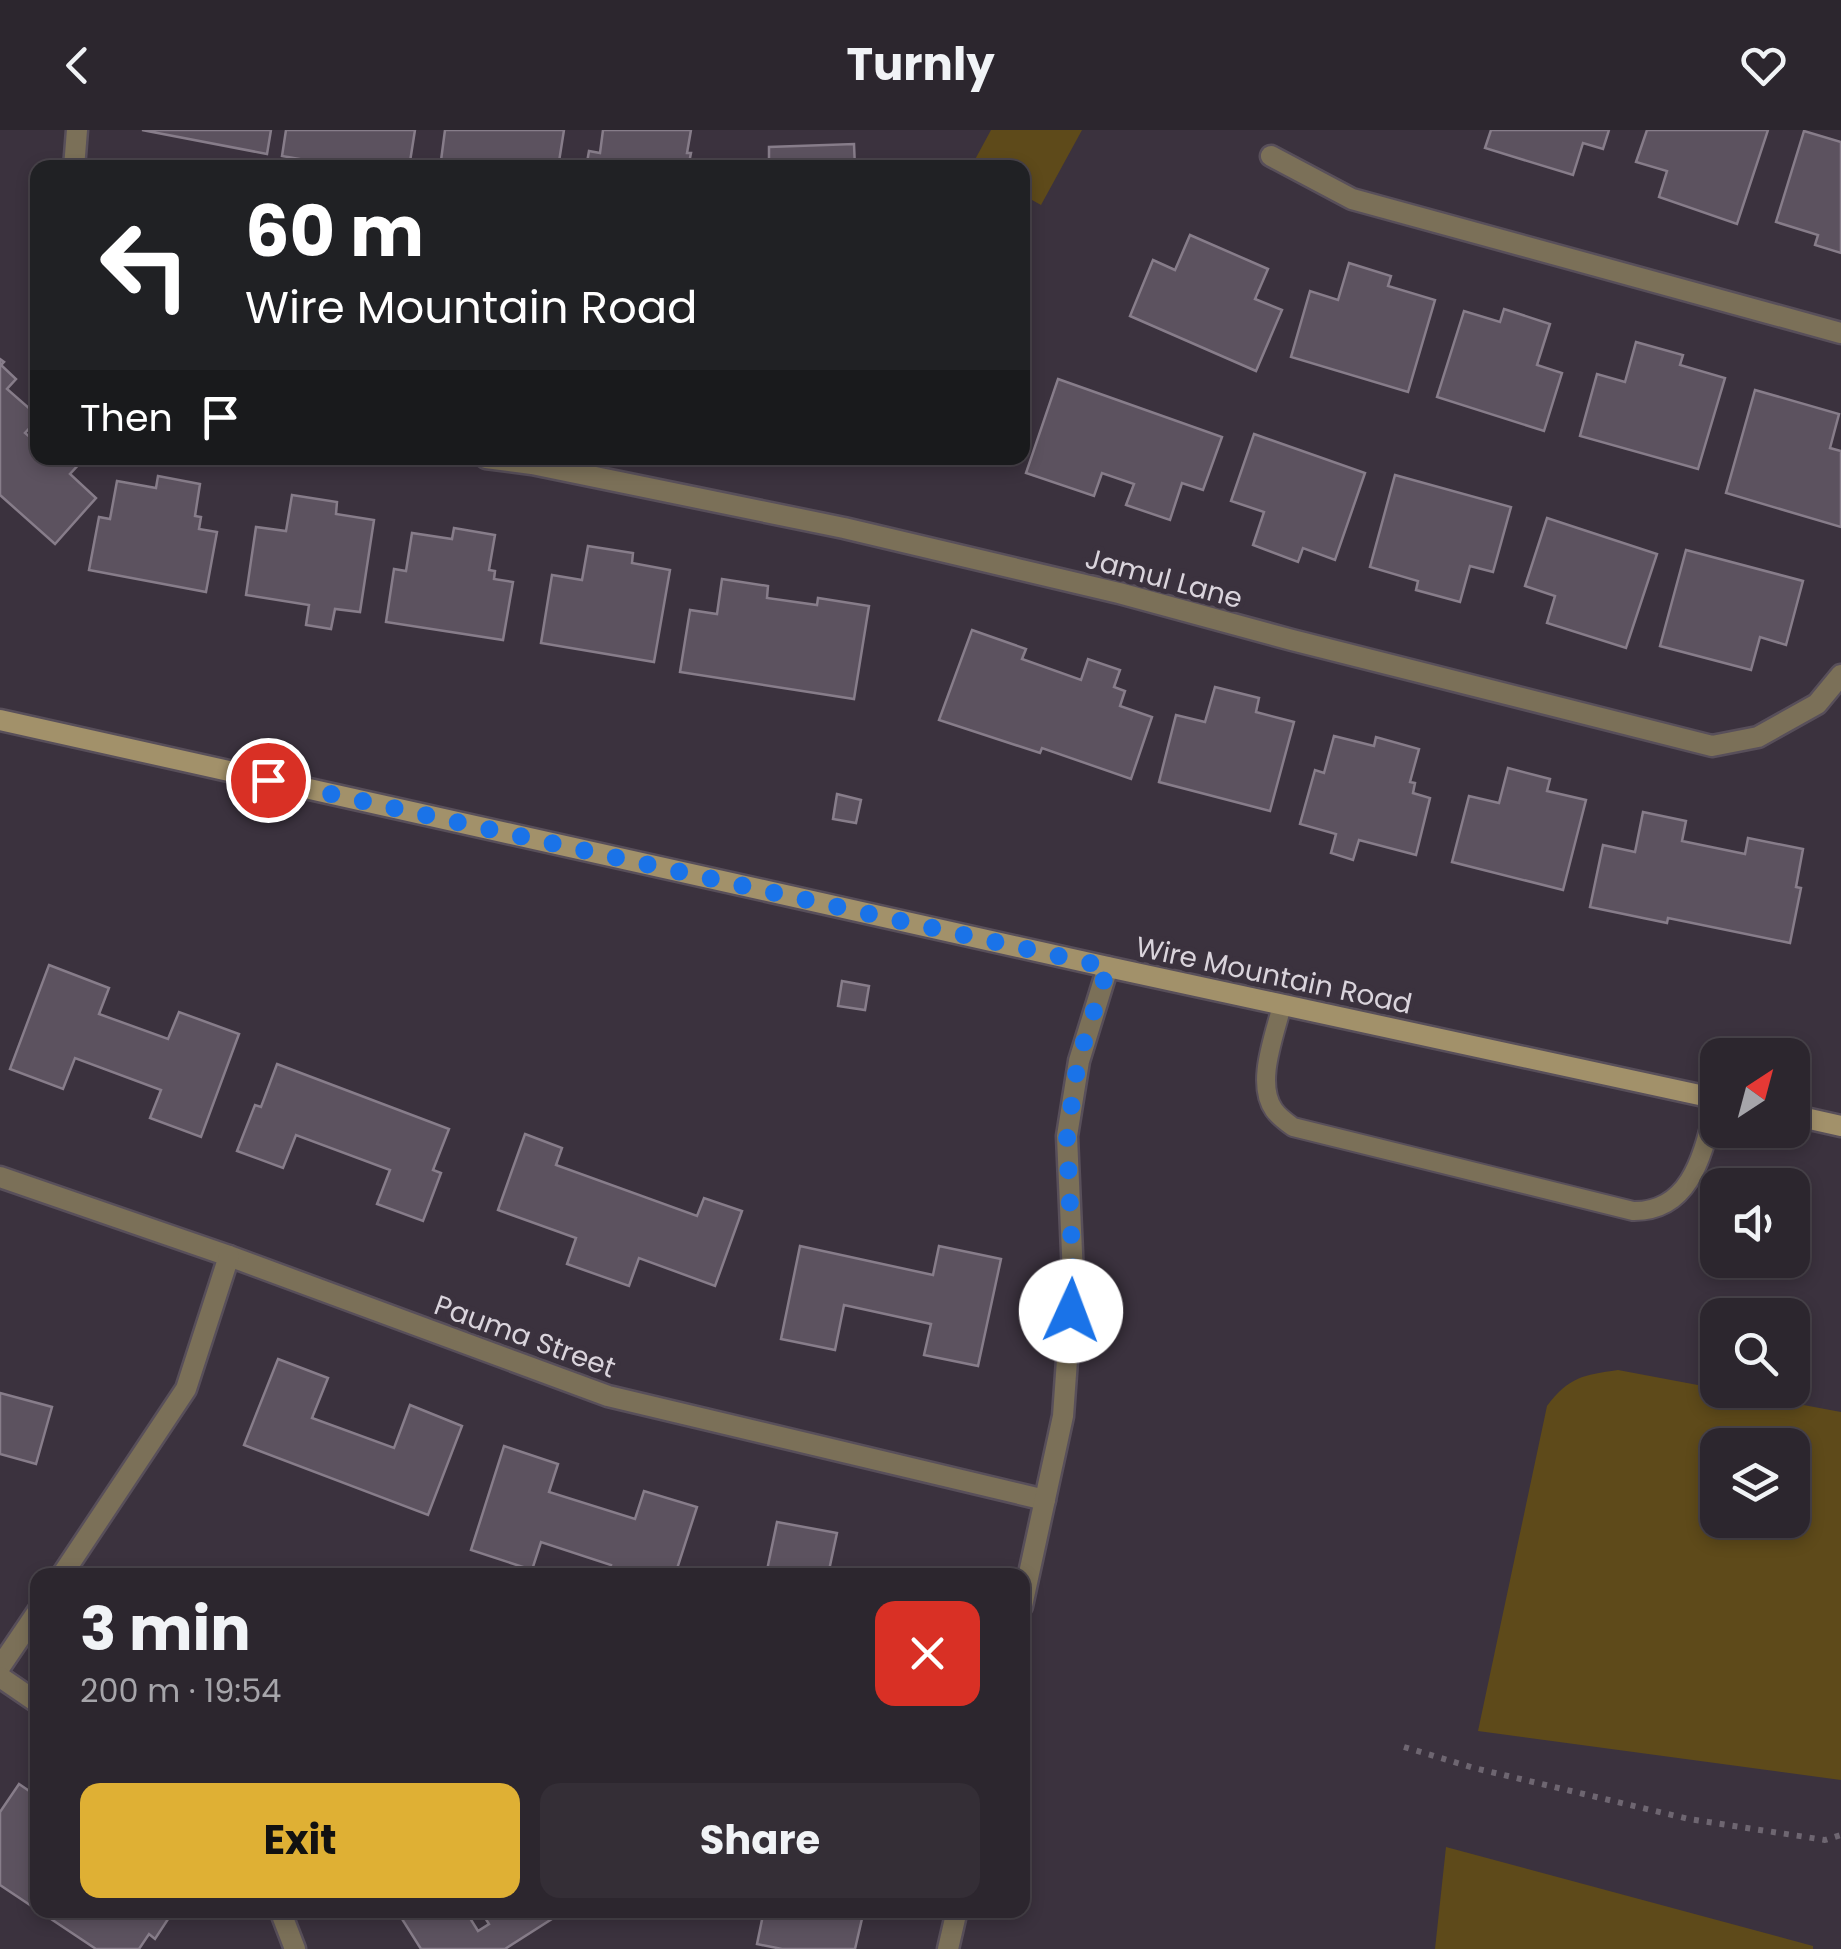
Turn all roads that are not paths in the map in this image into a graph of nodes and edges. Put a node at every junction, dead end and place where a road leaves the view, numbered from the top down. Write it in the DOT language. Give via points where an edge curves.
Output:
graph roads {
  1 [pos="77,130"];
  2 [pos="1271,156"];
  3 [pos="75,160"];
  4 [pos="1841,333"];
  5 [pos="537,465"];
  6 [pos="1841,675"];
  7 [pos="0,720"];
  8 [pos="1108,967"];
  9 [pos="1282,1005"];
  10 [pos="1700,1095"];
  11 [pos="1810,1119"];
  12 [pos="1841,1126"];
  13 [pos="1703,1148"];
  14 [pos="0,1178"];
  15 [pos="229,1256"];
  16 [pos="1046,1500"];
  17 [pos="67,1568"];
  18 [pos="1030,1571"];
  19 [pos="30,1623"];
  20 [pos="0,1667"];
  21 [pos="0,1677"];
  22 [pos="30,1698"];
  23 [pos="283,1918"];
  24 [pos="954,1918"];
  25 [pos="295,1949"];
  26 [pos="948,1949"];
  1 -- 3 [label="street"];
  2 -- 4 [label="street" via="1352,199"];
  5 -- 6 [label="street, Jamul Lane" via="1119,593 1712,746 1758,736 1816,704"];
  7 -- 8 [label="main road, Wire Mountain Road"];
  8 -- 9 [label="main road, Wire Mountain Road"];
  8 -- 16 [label="street" via="1078,1061 1067,1136 1073,1276 1063,1416"];
  9 -- 10 [label="main road, Wire Mountain Road"];
  9 -- 13 [label="lane" via="1266,1076 1276,1114 1293,1126 1633,1211 1666,1204 1695,1172"];
  11 -- 12 [label="main road"];
  14 -- 15 [label="street, Pauma Street"];
  15 -- 16 [label="street, Pauma Street" via="608,1396"];
  15 -- 17 [label="street" via="186,1389"];
  16 -- 18 [label="street"];
  19 -- 20 [label="street"];
  21 -- 22 [label="street"];
  23 -- 25 [label="street"];
  24 -- 26 [label="street"];
}
